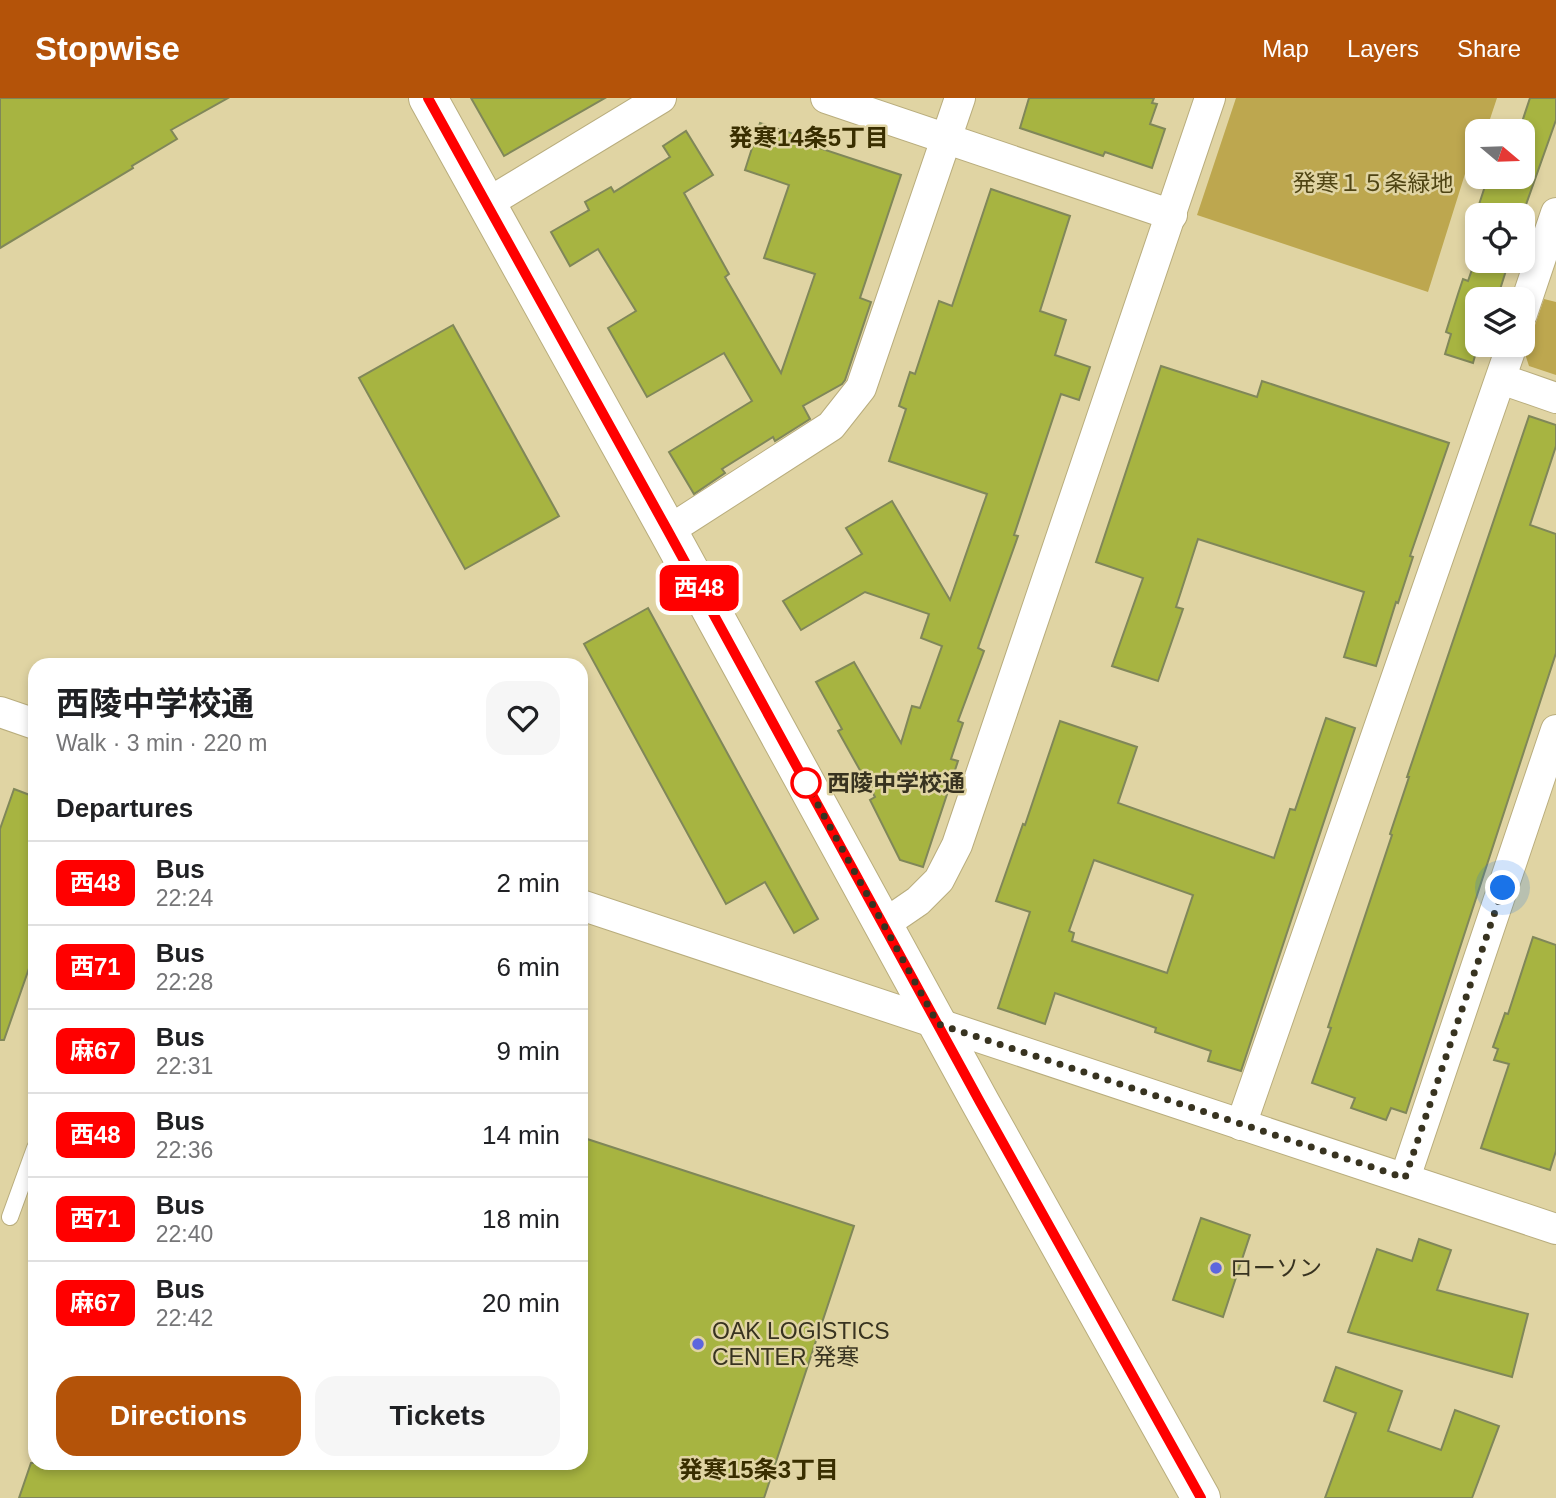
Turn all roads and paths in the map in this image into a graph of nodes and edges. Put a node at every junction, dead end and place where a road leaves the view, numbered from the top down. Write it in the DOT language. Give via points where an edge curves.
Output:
graph roads {
  1 [pos="428,98"];
  2 [pos="661,98"];
  3 [pos="826,98"];
  4 [pos="960,98"];
  5 [pos="1210,98"];
  6 [pos="947,139"];
  7 [pos="486,204"];
  8 [pos="1556,213"];
  9 [pos="1172,215"];
  10 [pos="1531,287"];
  11 [pos="1508,357"];
  12 [pos="1501,379"];
  13 [pos="1556,398"];
  14 [pos="668,531"];
  15 [pos="1556,730"];
  16 [pos="588,907"];
  17 [pos="883,925"];
  18 [pos="938,1024"];
  19 [pos="1241,1125"];
  20 [pos="28,1167"];
  21 [pos="1405,1178"];
  22 [pos="10,1217"];
  23 [pos="1556,1229"];
  24 [pos="1201,1498"];
  1 -- 7 [label="street"];
  2 -- 7 [label="street"];
  3 -- 6 [label="street"];
  4 -- 6 [label="street"];
  5 -- 9 [label="street"];
  6 -- 9 [label="street"];
  6 -- 14 [label="street" via="861,388 831,426"];
  7 -- 14 [label="street"];
  8 -- 10 [label="street"];
  9 -- 17 [label="street" via="957,845 939,880"];
  11 -- 12 [label="street"];
  12 -- 13 [label="street"];
  12 -- 19 [label="street"];
  14 -- 17 [label="street"];
  15 -- 21 [label="street"];
  16 -- 18 [label="street"];
  17 -- 18 [label="street"];
  18 -- 19 [label="street"];
  18 -- 24 [label="street"];
  19 -- 21 [label="street"];
  20 -- 22 [label="lane"];
  21 -- 23 [label="street"];
}
